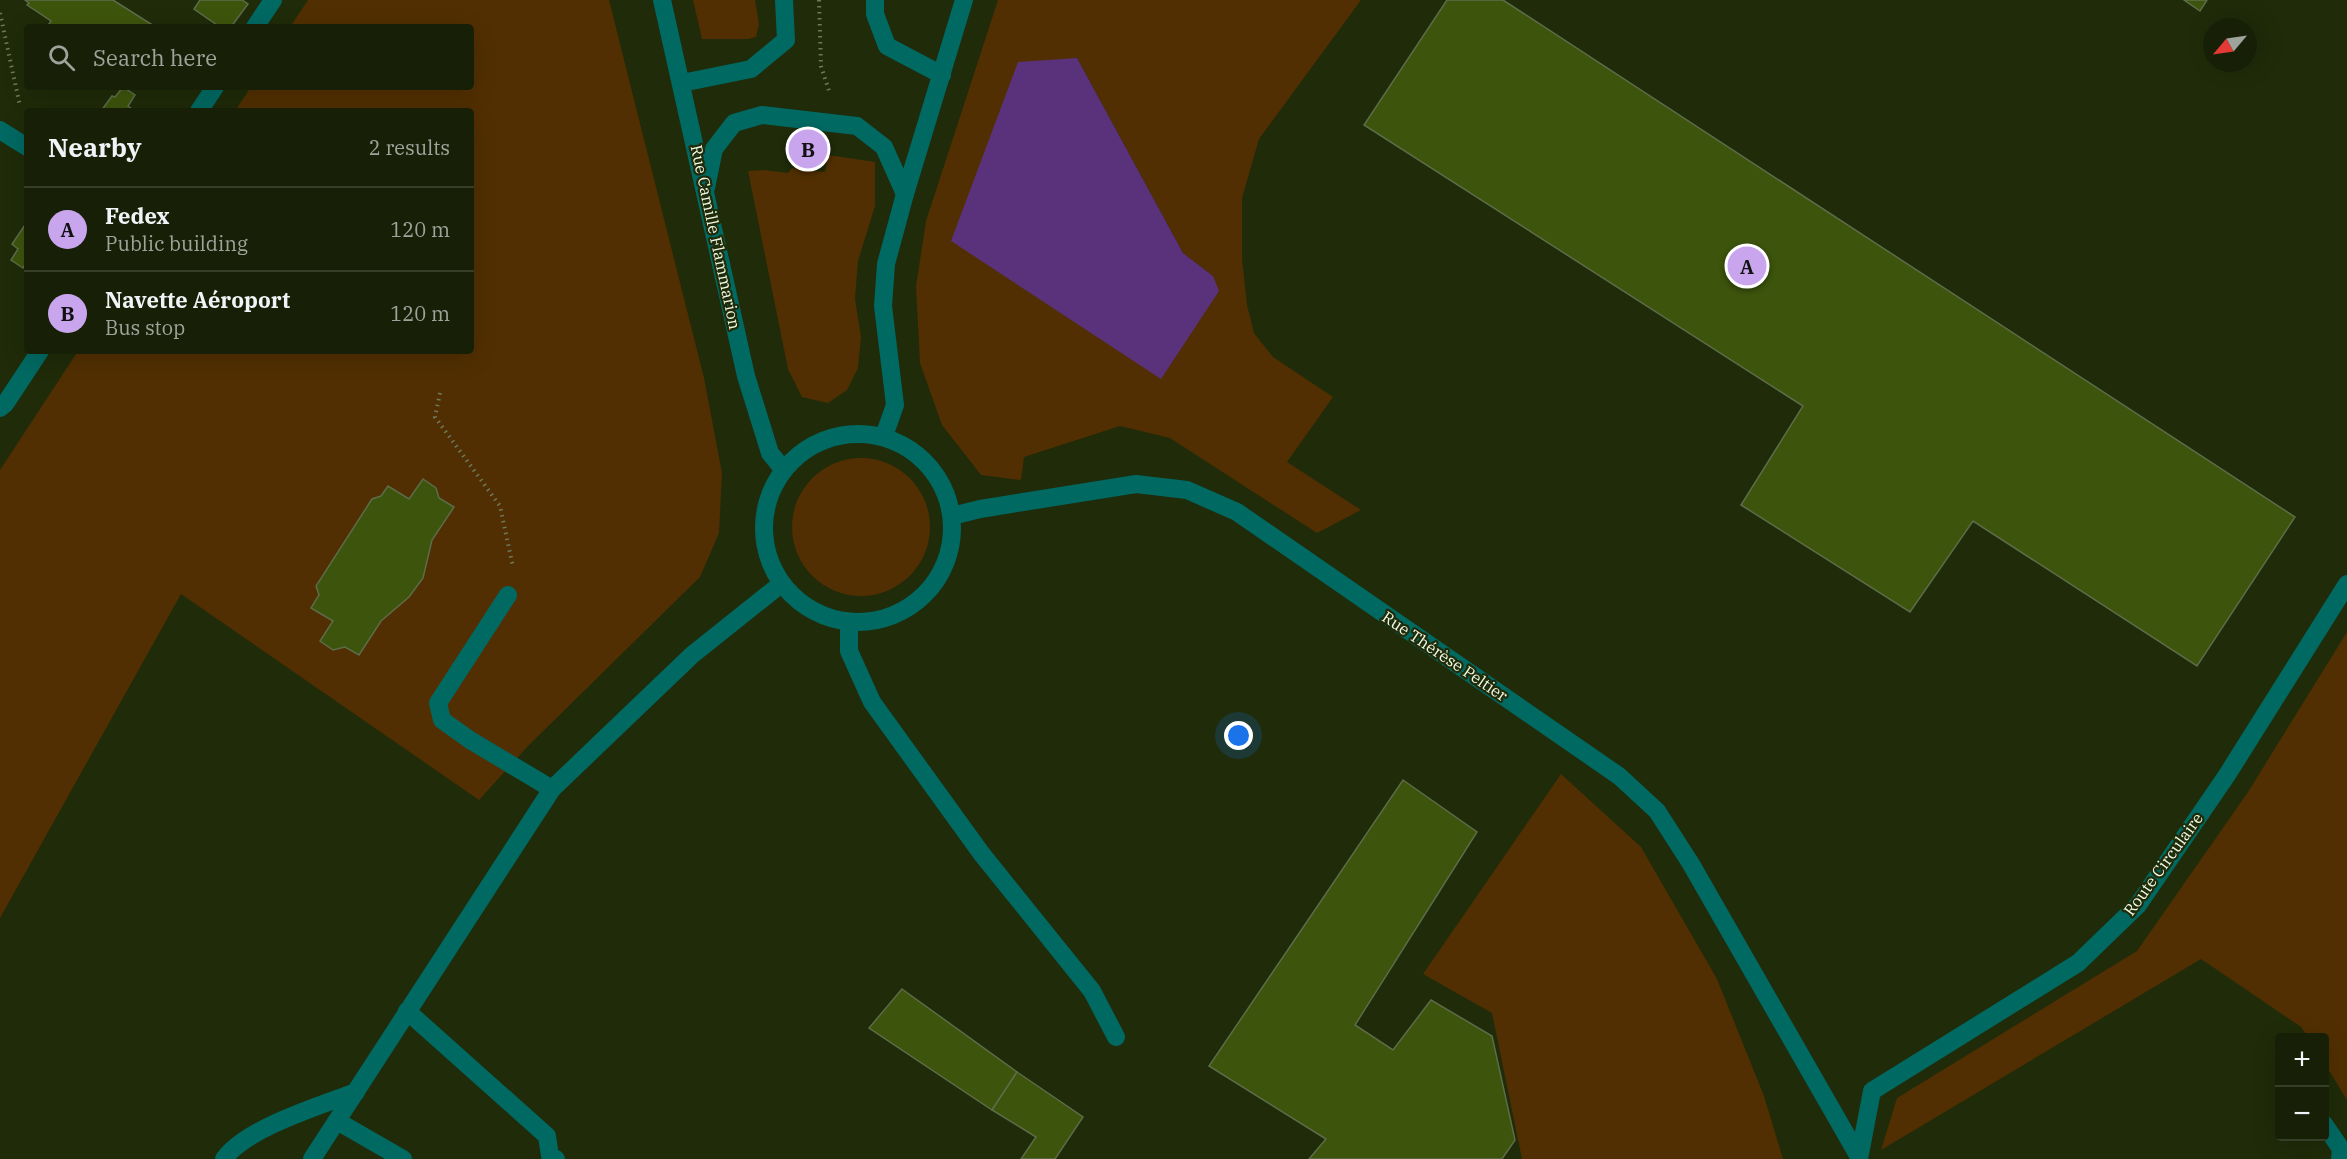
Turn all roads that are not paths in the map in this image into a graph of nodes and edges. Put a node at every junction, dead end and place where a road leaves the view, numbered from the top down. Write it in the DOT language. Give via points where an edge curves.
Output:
graph roads {
  1 [pos="273,0"];
  2 [pos="662,0"];
  3 [pos="784,0"];
  4 [pos="875,0"];
  5 [pos="964,0"];
  6 [pos="257,24"];
  7 [pos="942,75"];
  8 [pos="682,83"];
  9 [pos="213,90"];
  10 [pos="201,108"];
  11 [pos="0,130"];
  12 [pos="24,145"];
  13 [pos="706,188"];
  14 [pos="905,194"];
  15 [pos="38,354"];
  16 [pos="3,406"];
  17 [pos="884,436"];
  18 [pos="783,469"];
  19 [pos="952,516"];
  20 [pos="781,584"];
  21 [pos="2347,584"];
  22 [pos="507,595"];
  23 [pos="849,622"];
  24 [pos="552,789"];
  25 [pos="407,1011"];
  26 [pos="1116,1037"];
  27 [pos="356,1092"];
  28 [pos="337,1121"];
  29 [pos="2329,1130"];
  30 [pos="2336,1140"];
  31 [pos="2347,1156"];
  32 [pos="1859,1158"];
  33 [pos="224,1159"];
  34 [pos="312,1159"];
  35 [pos="403,1159"];
  36 [pos="556,1159"];
  37 [pos="2340,1159"];
  1 -- 6 [label="street"];
  2 -- 8 [label="street, Rue Camille Flammarion"];
  3 -- 8 [label="street" via="786,40 751,69"];
  4 -- 7 [label="street" via="875,14 887,46"];
  5 -- 7 [label="street"];
  7 -- 14 [label="street"];
  8 -- 13 [label="street, Rue Camille Flammarion"];
  9 -- 10 [label="street"];
  11 -- 12 [label="street"];
  13 -- 14 [label="street" via="714,149 734,123 762,115 856,126 884,147"];
  13 -- 18 [label="street, Rue Camille Flammarion" via="746,376 770,453"];
  14 -- 17 [label="street" via="886,264 883,306 895,405"];
  15 -- 16 [label="street"];
  17 -- 18 [label="street" via="856,433 828,437 803,450"];
  17 -- 19 [label="street" via="909,447 930,466 945,490"];
  18 -- 20 [label="street" via="768,496 763,526 767,556"];
  19 -- 23 [label="street" via="951,545 942,572 926,594 903,612 877,621"];
  19 -- 32 [label="street, Rue Thérèse Peltier" via="1136,484 1187,490 1237,512 1619,776 1656,811 1691,864"];
  20 -- 23 [label="street" via="800,603 822,616"];
  20 -- 24 [label="street" via="692,655"];
  21 -- 32 [label="street, Route Circulaire" via="2227,775 2138,905 2078,963 1872,1091"];
  22 -- 24 [label="street" via="438,703 442,720"];
  23 -- 26 [label="street" via="849,651 872,702 981,853 1092,991"];
  24 -- 25 [label="street"];
  25 -- 27 [label="street"];
  25 -- 36 [label="street" via="547,1136 550,1156"];
  27 -- 28 [label="street"];
  27 -- 33 [label="street" via="277,1123 232,1148"];
  28 -- 34 [label="street"];
  28 -- 35 [label="street"];
  29 -- 30 [label="street"];
  30 -- 31 [label="street"];
  30 -- 37 [label="street" via="2341,1149"];
}
